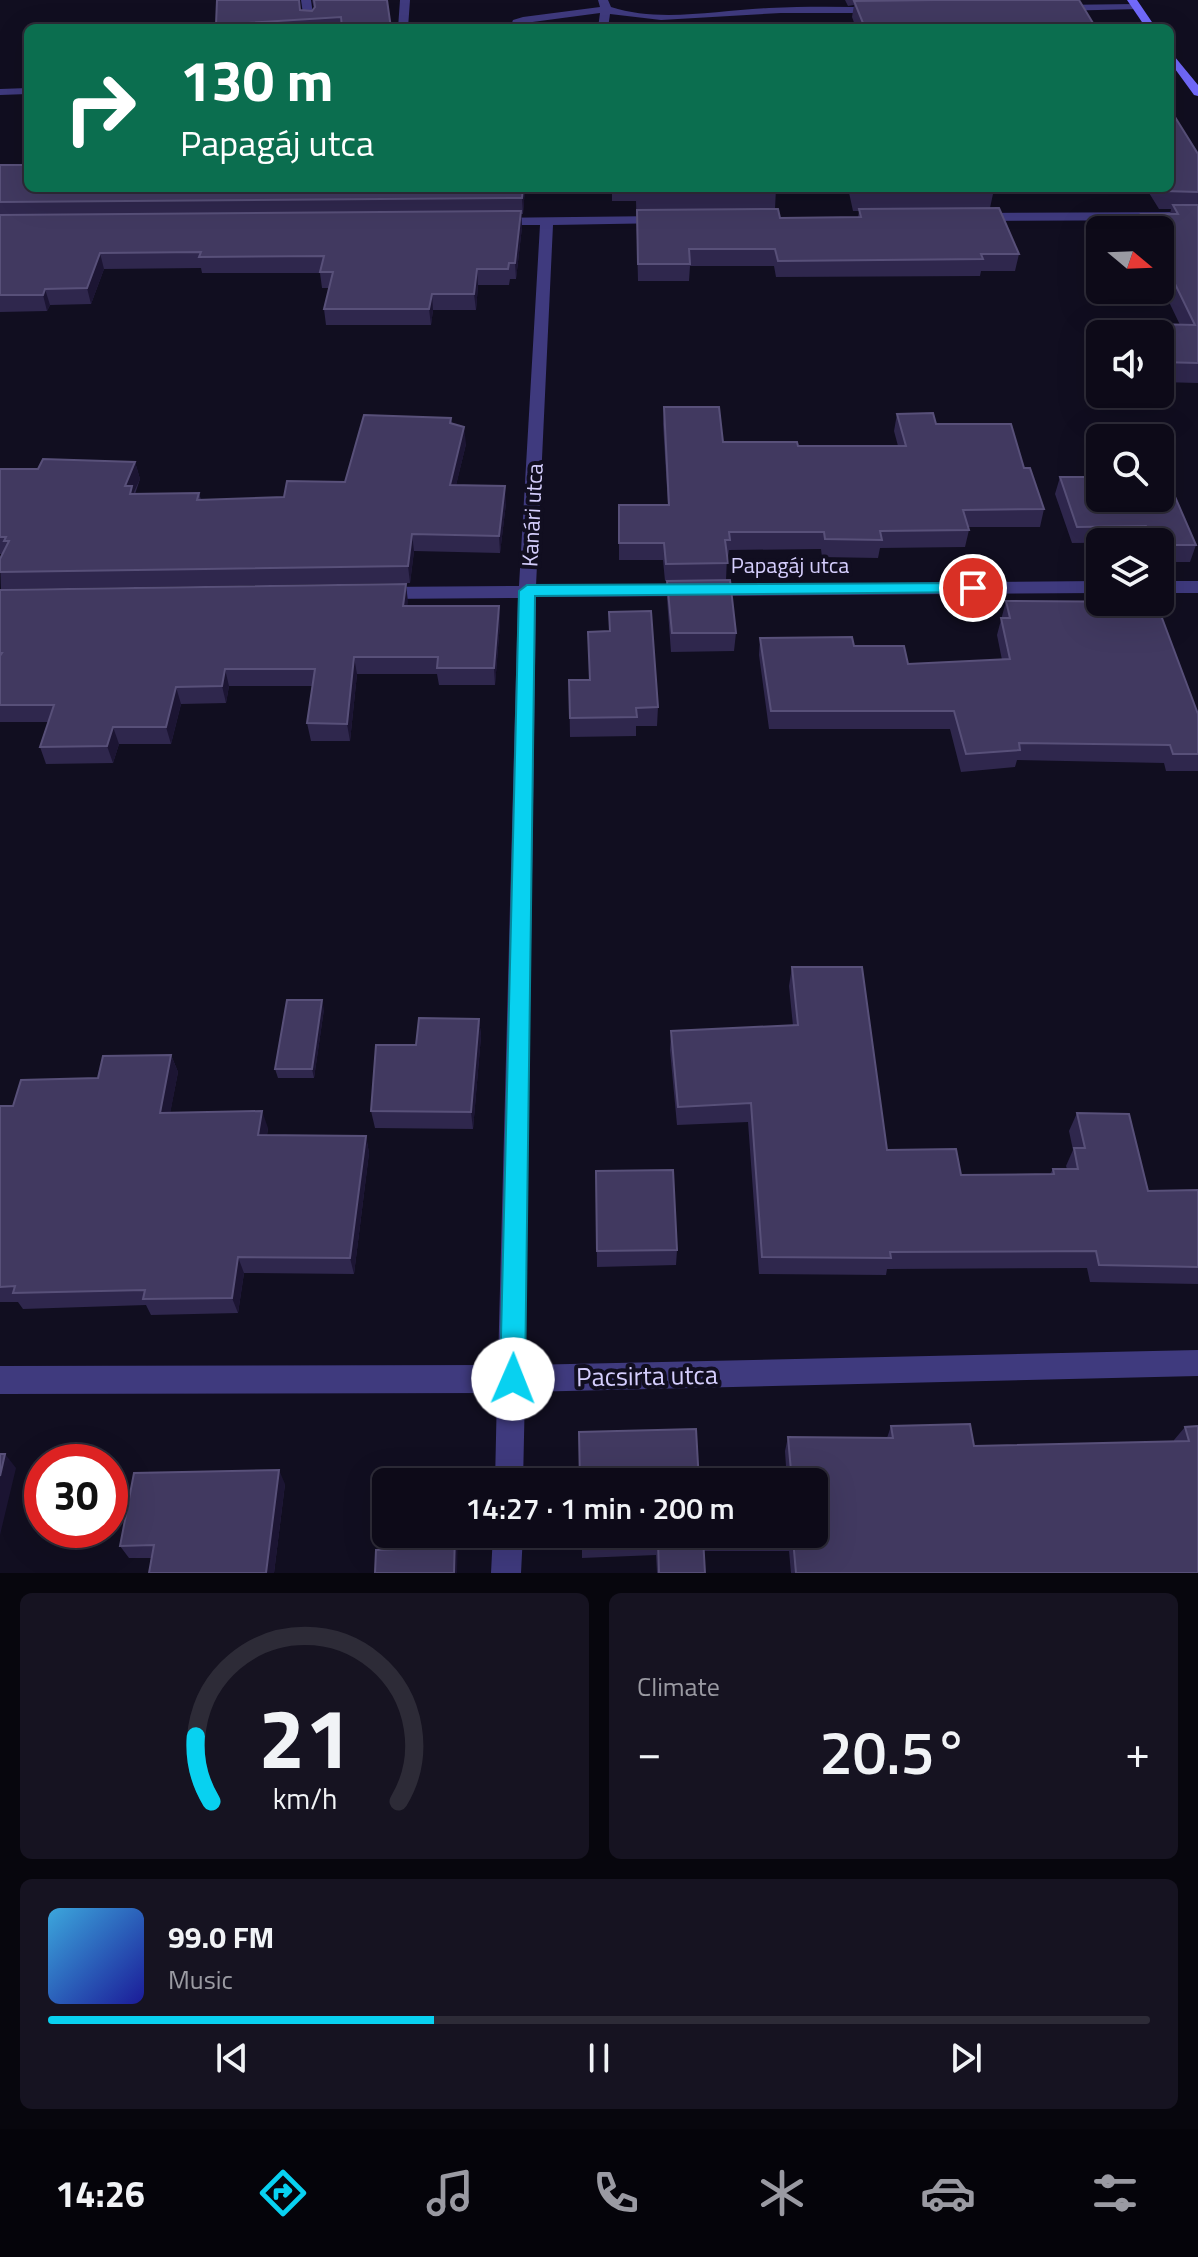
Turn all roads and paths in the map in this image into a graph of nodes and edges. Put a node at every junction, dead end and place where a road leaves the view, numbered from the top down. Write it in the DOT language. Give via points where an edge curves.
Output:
graph roads {
  1 [pos="306,0"];
  2 [pos="405,0"];
  3 [pos="604,4"];
  4 [pos="1091,4"];
  5 [pos="1134,4"];
  6 [pos="1049,8"];
  7 [pos="885,10"];
  8 [pos="309,24"];
  9 [pos="403,24"];
  10 [pos="516,24"];
  11 [pos="603,24"];
  12 [pos="1148,24"];
  13 [pos="1174,60"];
  14 [pos="24,91"];
  15 [pos="0,92"];
  16 [pos="1198,93"];
  17 [pos="1198,216"];
  18 [pos="960,218"];
  19 [pos="674,220"];
  20 [pos="485,221"];
  21 [pos="547,221"];
  22 [pos="1086,587"];
  23 [pos="1174,587"];
  24 [pos="1198,587"];
  25 [pos="527,591"];
  26 [pos="368,593"];
  27 [pos="1198,1363"];
  28 [pos="513,1379"];
  29 [pos="0,1380"];
  30 [pos="510,1468"];
  31 [pos="507,1548"];
  32 [pos="506,1573"];
  1 -- 8 [label="street"];
  2 -- 9 [label="street"];
  3 -- 7 [label="street" via="627,15"];
  3 -- 10 [label="street"];
  3 -- 11 [label="street"];
  4 -- 5 [label="street"];
  4 -- 6 [label="street"];
  5 -- 12 [label="main road"];
  13 -- 16 [label="main road"];
  14 -- 15 [label="street"];
  17 -- 18 [label="street"];
  19 -- 21 [label="street"];
  20 -- 21 [label="street"];
  21 -- 25 [label="street, Kanári utca"];
  22 -- 25 [label="street, Papagáj utca"];
  23 -- 24 [label="street"];
  25 -- 26 [label="street, Papagáj utca"];
  25 -- 28 [label="street, Kanári utca"];
  27 -- 28 [label="street, Pacsirta utca"];
  28 -- 29 [label="street, Pacsirta utca"];
  28 -- 30 [label="street, Kanári utca"];
  31 -- 32 [label="street"];
}
